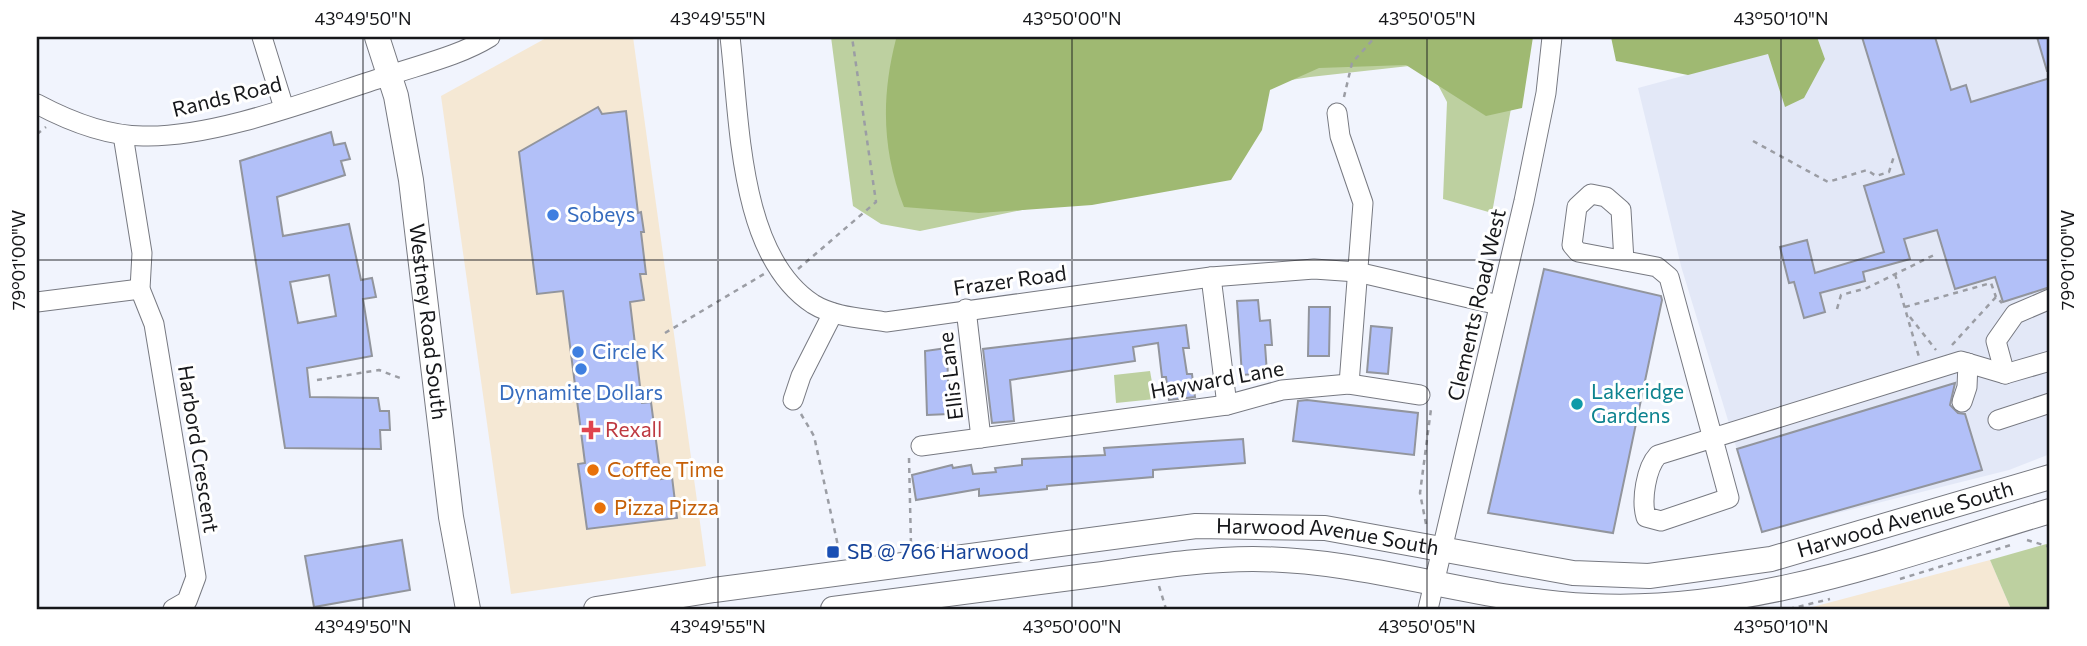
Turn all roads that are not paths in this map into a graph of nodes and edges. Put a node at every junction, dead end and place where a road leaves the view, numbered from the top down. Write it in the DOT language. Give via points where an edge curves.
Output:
graph roads {
  1 [pos="262,37"];
  2 [pos="377,37"];
  3 [pos="488,37"];
  4 [pos="730,37"];
  5 [pos="1552,37"];
  6 [pos="388,75"];
  7 [pos="37,104"];
  8 [pos="284,108"];
  9 [pos="1337,113"];
  10 [pos="123,135"];
  11 [pos="1624,261"];
  12 [pos="1357,272"];
  13 [pos="1211,277"];
  14 [pos="140,289"];
  15 [pos="2050,299"];
  16 [pos="37,302"];
  17 [pos="1499,305"];
  18 [pos="966,310"];
  19 [pos="833,313"];
  20 [pos="2050,361"];
  21 [pos="1968,363"];
  22 [pos="2006,374"];
  23 [pos="1349,384"];
  24 [pos="1424,399"];
  25 [pos="793,400"];
  26 [pos="1962,402"];
  27 [pos="2050,403"];
  28 [pos="1227,405"];
  29 [pos="1998,420"];
  30 [pos="981,438"];
  31 [pos="1713,438"];
  32 [pos="921,446"];
  33 [pos="2050,477"];
  34 [pos="1941,510"];
  35 [pos="2050,511"];
  36 [pos="1950,541"];
  37 [pos="1443,551"];
  38 [pos="1436,582"];
  39 [pos="1734,605"];
  40 [pos="173,609"];
  41 [pos="468,609"];
  42 [pos="596,609"];
  43 [pos="833,609"];
  44 [pos="1428,609"];
  1 -- 8 [label="street"];
  2 -- 6 [label="main road, Westney Road South"];
  3 -- 6 [label="street, Rands Road"];
  4 -- 19 [label="street, Frazer Road" via="756,227 781,273 815,305"];
  5 -- 17 [label="street, Clements Road West" via="1546,93"];
  6 -- 8 [label="street, Rands Road"];
  6 -- 41 [label="main road, Westney Road South" via="411,180 451,517"];
  7 -- 10 [label="street, Rands Road"];
  8 -- 10 [label="street, Rands Road" via="181,135"];
  9 -- 12 [label="street" via="1340,136 1363,203"];
  10 -- 14 [label="street" via="142,253"];
  11 -- 31 [label="street" via="1657,267 1669,277"];
  12 -- 13 [label="street, Frazer Road" via="1314,269"];
  12 -- 17 [label="street, Frazer Road"];
  12 -- 23 [label="street"];
  13 -- 18 [label="street, Frazer Road"];
  13 -- 28 [label="street"];
  14 -- 16 [label="street"];
  14 -- 40 [label="street, Harbord Crescent" via="154,324 196,577 187,601"];
  15 -- 22 [label="street" via="2015,314 1996,341"];
  17 -- 37 [label="street, Clements Road West"];
  18 -- 19 [label="street, Frazer Road" via="886,322"];
  18 -- 30 [label="street, Ellis Lane"];
  19 -- 25 [label="street"];
  20 -- 22 [label="street"];
  21 -- 22 [label="street"];
  21 -- 26 [label="street"];
  21 -- 31 [label="street" via="1961,361"];
  23 -- 24 [label="street, Hayward Lane"];
  23 -- 28 [label="street, Hayward Lane" via="1283,390"];
  27 -- 29 [label="street"];
  28 -- 30 [label="street, Hayward Lane"];
  30 -- 32 [label="street, Hayward Lane"];
  31 -- 31 [label="street" via="1658,454 1644,502 1646,517 1661,521 1729,498"];
  33 -- 34 [label="main road, Harwood Avenue South"];
  34 -- 36 [label="street"];
  34 -- 37 [label="main road, Harwood Avenue South" via="1771,559 1649,576 1573,573"];
  35 -- 36 [label="main road, Harwood Avenue South"];
  36 -- 39 [label="main road, Harwood Avenue South"];
  37 -- 38 [label="street, Clements Road West"];
  37 -- 42 [label="main road, Harwood Avenue South" via="1325,528 1196,526"];
  38 -- 39 [label="main road, Harwood Avenue South" via="1589,606"];
  38 -- 43 [label="main road, Harwood Avenue South" via="1315,562 1252,559 1190,562"];
  38 -- 44 [label="street, Clements Road West"];
}
